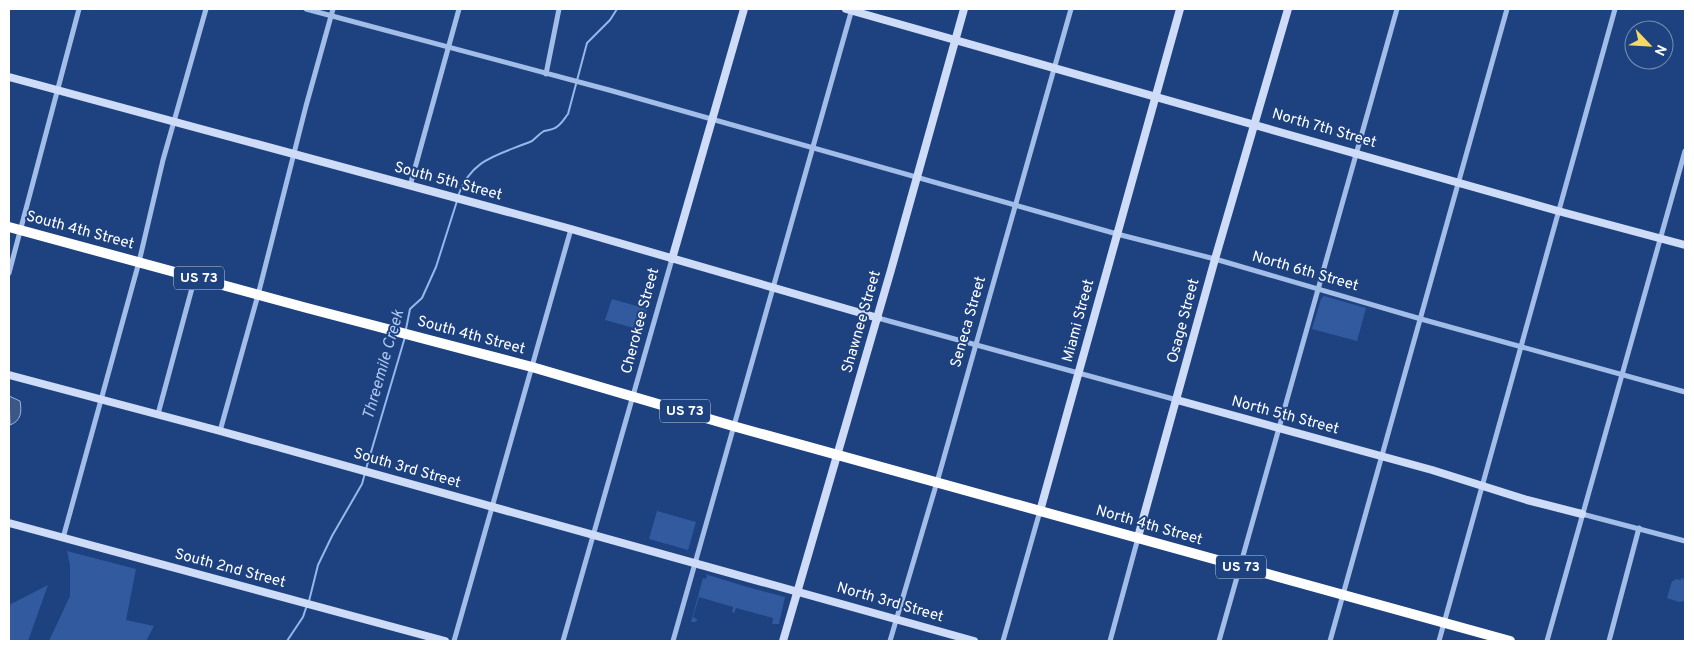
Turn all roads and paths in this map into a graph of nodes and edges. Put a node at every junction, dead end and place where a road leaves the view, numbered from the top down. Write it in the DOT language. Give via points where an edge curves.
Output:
graph roads {
  1 [pos="79,9"];
  2 [pos="206,9"];
  3 [pos="306,9"];
  4 [pos="333,9"];
  5 [pos="459,9"];
  6 [pos="559,9"];
  7 [pos="744,9"];
  8 [pos="850,9"];
  9 [pos="964,9"];
  10 [pos="1071,9"];
  11 [pos="1180,9"];
  12 [pos="1288,9"];
  13 [pos="1397,9"];
  14 [pos="1507,9"];
  15 [pos="1615,9"];
  16 [pos="332,15"];
  17 [pos="955,41"];
  18 [pos="449,47"];
  19 [pos="1054,68"];
  20 [pos="546,74"];
  21 [pos="9,77"];
  22 [pos="58,91"];
  23 [pos="1155,96"];
  24 [pos="712,120"];
  25 [pos="173,123"];
  26 [pos="1255,124"];
  27 [pos="812,148"];
  28 [pos="1685,151"];
  29 [pos="1356,152"];
  30 [pos="294,154"];
  31 [pos="917,177"];
  32 [pos="1460,182"];
  33 [pos="410,186"];
  34 [pos="1016,204"];
  35 [pos="1558,211"];
  36 [pos="9,226"];
  37 [pos="571,229"];
  38 [pos="21,230"];
  39 [pos="1117,234"];
  40 [pos="1660,238"];
  41 [pos="1685,245"];
  42 [pos="672,259"];
  43 [pos="1215,259"];
  44 [pos="138,262"];
  45 [pos="9,273"];
  46 [pos="196,277"];
  47 [pos="772,288"];
  48 [pos="1318,289"];
  49 [pos="258,295"];
  50 [pos="878,318"];
  51 [pos="1421,319"];
  52 [pos="975,346"];
  53 [pos="1520,346"];
  54 [pos="532,368"];
  55 [pos="1622,373"];
  56 [pos="1078,374"];
  57 [pos="9,375"];
  58 [pos="1685,392"];
  59 [pos="634,396"];
  60 [pos="99,400"];
  61 [pos="1177,400"];
  62 [pos="158,414"];
  63 [pos="733,426"];
  64 [pos="1279,428"];
  65 [pos="220,431"];
  66 [pos="838,454"];
  67 [pos="1383,456"];
  68 [pos="937,482"];
  69 [pos="1482,486"];
  70 [pos="492,507"];
  71 [pos="1040,511"];
  72 [pos="1582,514"];
  73 [pos="9,523"];
  74 [pos="1639,528"];
  75 [pos="592,535"];
  76 [pos="1138,537"];
  77 [pos="63,538"];
  78 [pos="1685,541"];
  79 [pos="695,563"];
  80 [pos="1240,567"];
  81 [pos="797,591"];
  82 [pos="1343,596"];
  83 [pos="896,619"];
  84 [pos="1444,622"];
  85 [pos="445,641"];
  86 [pos="454,641"];
  87 [pos="563,641"];
  88 [pos="673,641"];
  89 [pos="783,641"];
  90 [pos="890,641"];
  91 [pos="974,641"];
  92 [pos="1003,641"];
  93 [pos="1110,641"];
  94 [pos="1219,641"];
  95 [pos="1330,641"];
  96 [pos="1439,641"];
  97 [pos="1510,641"];
  98 [pos="1547,641"];
  99 [pos="1609,641"];
  1 -- 22 [label="street"];
  2 -- 25 [label="street"];
  3 -- 16 [label="street, North 6th Street"];
  4 -- 16 [label="street"];
  5 -- 18 [label="street"];
  6 -- 20 [label="street"];
  7 -- 24 [label="street, Cherokee Street"];
  8 -- 17 [label="street, North 7th Street"];
  8 -- 27 [label="street"];
  9 -- 17 [label="street, Shawnee Street"];
  10 -- 19 [label="street, Seneca Street"];
  11 -- 23 [label="street, Miami Street"];
  12 -- 26 [label="street, Osage Street"];
  13 -- 29 [label="street"];
  14 -- 32 [label="street"];
  15 -- 35 [label="street"];
  16 -- 18 [label="street, North 6th Street"];
  16 -- 30 [label="street"];
  17 -- 19 [label="street, North 7th Street"];
  17 -- 31 [label="street, Shawnee Street"];
  18 -- 20 [label="street, North 6th Street"];
  18 -- 33 [label="street"];
  19 -- 23 [label="street, North 7th Street"];
  19 -- 34 [label="street, Seneca Street"];
  20 -- 24 [label="street, North 6th Street"];
  21 -- 22 [label="street, South 5th Street"];
  22 -- 25 [label="street, South 5th Street"];
  22 -- 38 [label="street"];
  23 -- 26 [label="street, North 7th Street"];
  23 -- 39 [label="street, Miami Street"];
  24 -- 27 [label="street, North 6th Street"];
  24 -- 42 [label="street, Cherokee Street"];
  25 -- 30 [label="street, South 5th Street"];
  25 -- 44 [label="street"];
  26 -- 29 [label="street, North 7th Street"];
  26 -- 43 [label="street, Osage Street"];
  27 -- 31 [label="street, North 6th Street"];
  27 -- 47 [label="street"];
  28 -- 40 [label="street"];
  29 -- 32 [label="street, North 7th Street"];
  29 -- 48 [label="street"];
  30 -- 33 [label="street, South 5th Street"];
  30 -- 49 [label="street"];
  31 -- 34 [label="street, North 6th Street"];
  31 -- 50 [label="street, Shawnee Street"];
  32 -- 35 [label="street, North 7th Street"];
  32 -- 51 [label="street"];
  33 -- 37 [label="street, South 5th Street"];
  34 -- 39 [label="street, North 6th Street"];
  34 -- 52 [label="street, Seneca Street"];
  35 -- 40 [label="street, North 7th Street"];
  35 -- 53 [label="street"];
  36 -- 38 [label="highway, South 4th Street / US 73"];
  37 -- 42 [label="street, South 5th Street"];
  37 -- 54 [label="street"];
  38 -- 44 [label="highway, South 4th Street / US 73"];
  38 -- 45 [label="street"];
  39 -- 43 [label="street, North 6th Street"];
  39 -- 56 [label="street, Miami Street"];
  40 -- 41 [label="street, North 7th Street"];
  40 -- 55 [label="street"];
  42 -- 47 [label="street, South 5th Street"];
  42 -- 59 [label="street, Cherokee Street"];
  43 -- 48 [label="street, North 6th Street"];
  43 -- 61 [label="street, Osage Street"];
  44 -- 46 [label="highway, South 4th Street / US 73"];
  44 -- 60 [label="street"];
  46 -- 49 [label="highway, South 4th Street / US 73"];
  46 -- 62 [label="street"];
  47 -- 50 [label="street, South 5th Street"];
  47 -- 63 [label="street"];
  48 -- 51 [label="street, North 6th Street"];
  48 -- 64 [label="street"];
  49 -- 54 [label="highway, South 4th Street / US 73"];
  49 -- 65 [label="street"];
  50 -- 52 [label="street, North 5th Street"];
  50 -- 66 [label="street, Shawnee Street"];
  51 -- 53 [label="street, North 6th Street"];
  51 -- 67 [label="street"];
  52 -- 56 [label="street, North 5th Street"];
  52 -- 68 [label="street, Seneca Street"];
  53 -- 55 [label="street, North 6th Street"];
  53 -- 69 [label="street"];
  54 -- 59 [label="highway, South 4th Street / US 73"];
  54 -- 70 [label="street"];
  55 -- 58 [label="street, North 6th Street"];
  55 -- 72 [label="street"];
  56 -- 61 [label="street, North 5th Street"];
  56 -- 71 [label="street, Miami Street"];
  57 -- 60 [label="street, South 3rd Street"];
  59 -- 63 [label="highway, South 4th Street / US 73"];
  59 -- 75 [label="street, Cherokee Street"];
  60 -- 62 [label="street, South 3rd Street"];
  60 -- 77 [label="street"];
  61 -- 64 [label="street, North 5th Street"];
  61 -- 76 [label="street, Osage Street"];
  62 -- 65 [label="street, South 3rd Street"];
  63 -- 66 [label="highway, South 4th Street / US 73"];
  63 -- 79 [label="street"];
  64 -- 67 [label="street, North 5th Street"];
  64 -- 80 [label="street"];
  65 -- 70 [label="street, South 3rd Street"];
  66 -- 68 [label="highway, North 4th Street / US 73"];
  66 -- 81 [label="street, Shawnee Street"];
  67 -- 69 [label="street, North 5th Street"];
  67 -- 82 [label="street"];
  68 -- 71 [label="highway, North 4th Street / US 73"];
  68 -- 83 [label="street, Seneca Street"];
  69 -- 72 [label="street, North 5th Street"];
  69 -- 84 [label="street"];
  70 -- 75 [label="street, South 3rd Street"];
  70 -- 86 [label="street"];
  71 -- 76 [label="highway, North 4th Street / US 73"];
  71 -- 92 [label="street, Miami Street"];
  72 -- 74 [label="street, North 5th Street"];
  72 -- 98 [label="street"];
  73 -- 77 [label="street, South 2nd Street"];
  74 -- 78 [label="street, North 5th Street"];
  74 -- 99 [label="street"];
  75 -- 79 [label="street, South 3rd Street"];
  75 -- 87 [label="street, Cherokee Street"];
  76 -- 80 [label="highway, North 4th Street / US 73"];
  76 -- 93 [label="street, Osage Street"];
  77 -- 85 [label="street, South 2nd Street"];
  79 -- 81 [label="street, South 3rd Street"];
  79 -- 88 [label="street"];
  80 -- 82 [label="highway, North 4th Street / US 73"];
  80 -- 94 [label="street"];
  81 -- 83 [label="street, North 3rd Street"];
  81 -- 89 [label="street, Shawnee Street"];
  82 -- 84 [label="highway, North 4th Street / US 73"];
  82 -- 95 [label="street"];
  83 -- 90 [label="street, Seneca Street"];
  83 -- 91 [label="street, North 3rd Street"];
  84 -- 96 [label="street"];
  84 -- 97 [label="highway, North 4th Street / US 73"];
}
